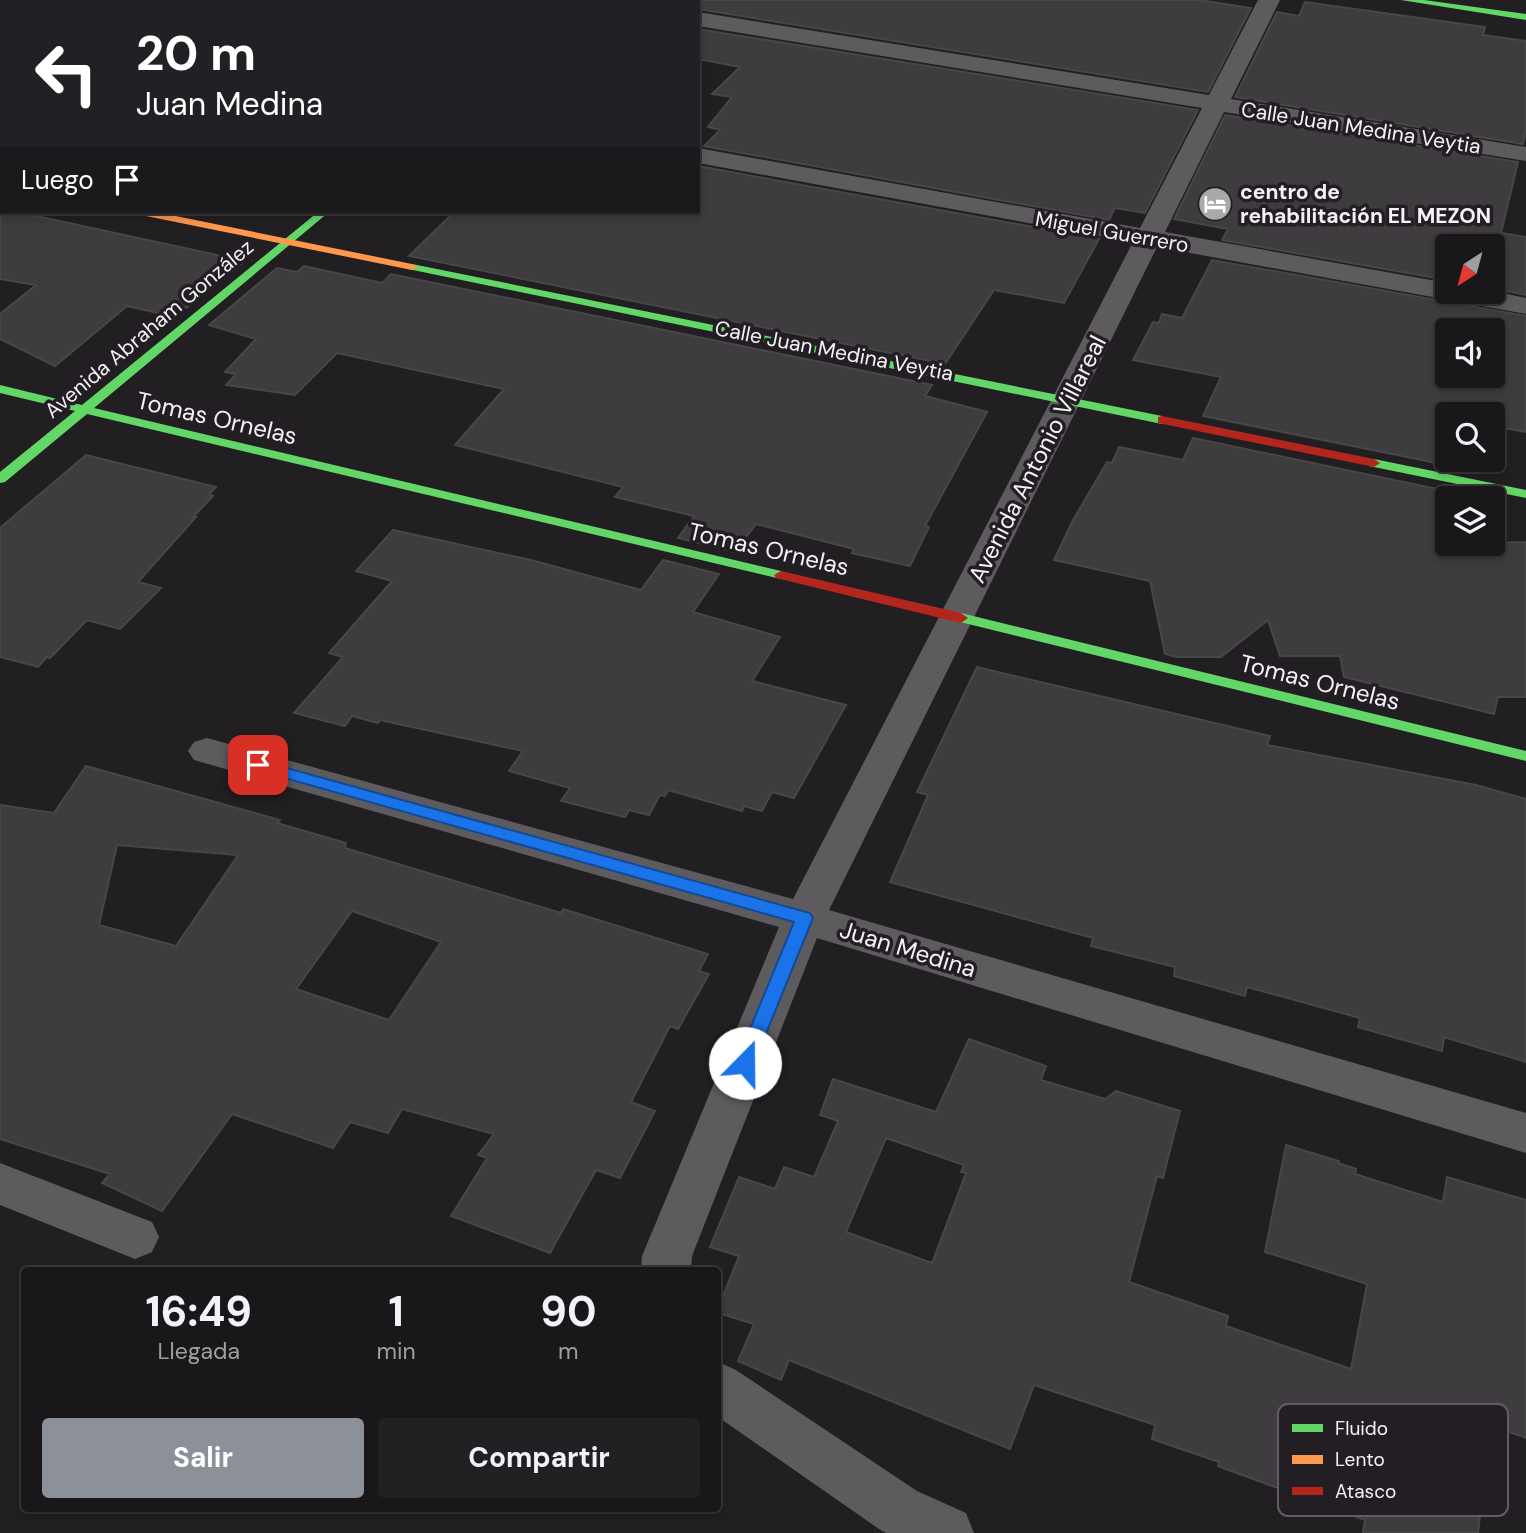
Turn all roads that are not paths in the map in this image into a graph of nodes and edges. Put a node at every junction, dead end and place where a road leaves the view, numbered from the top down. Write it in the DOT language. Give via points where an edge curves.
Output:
graph roads {
  1 [pos="1269,0"];
  2 [pos="1405,0"];
  3 [pos="1526,17"];
  4 [pos="700,19"];
  5 [pos="1216,105"];
  6 [pos="1526,154"];
  7 [pos="700,155"];
  8 [pos="152,214"];
  9 [pos="322,214"];
  10 [pos="1149,239"];
  11 [pos="288,242"];
  12 [pos="1526,306"];
  13 [pos="0,390"];
  14 [pos="1067,398"];
  15 [pos="84,410"];
  16 [pos="0,479"];
  17 [pos="1526,494"];
  18 [pos="957,617"];
  19 [pos="206,751"];
  20 [pos="1526,756"];
  21 [pos="804,918"];
  22 [pos="1526,1133"];
  23 [pos="0,1184"];
  24 [pos="135,1237"];
  25 [pos="666,1267"];
  26 [pos="721,1389"];
  27 [pos="946,1533"];
  1 -- 5 [label="street, Avenida Antonio Villareal"];
  2 -- 3 [label="street"];
  4 -- 5 [label="street, Calle Juan Medina Veytia"];
  5 -- 6 [label="street, Calle Juan Medina Veytia"];
  5 -- 10 [label="street, Avenida Antonio Villareal"];
  7 -- 10 [label="street, Miguel Guerrero"];
  8 -- 11 [label="street, Calle Juan Medina Veytia"];
  9 -- 11 [label="street, Avenida Abraham González"];
  10 -- 12 [label="street, Miguel Guerrero"];
  10 -- 14 [label="street, Avenida Antonio Villareal"];
  11 -- 14 [label="street, Calle Juan Medina Veytia"];
  11 -- 15 [label="street, Avenida Abraham González"];
  13 -- 15 [label="street, Tomas Ornelas"];
  14 -- 17 [label="street, Calle Juan Medina Veytia"];
  14 -- 18 [label="street, Avenida Antonio Villareal"];
  15 -- 16 [label="street, Avenida Abraham González"];
  15 -- 18 [label="street, Tomas Ornelas"];
  18 -- 20 [label="street, Tomas Ornelas"];
  18 -- 21 [label="street, Avenida Antonio Villareal"];
  19 -- 21 [label="street, Juan Medina"];
  21 -- 22 [label="street, Juan Medina"];
  21 -- 25 [label="street, Avenida Antonio Villareal"];
  23 -- 24 [label="street"];
  26 -- 27 [label="street" via="898,1510"];
}
